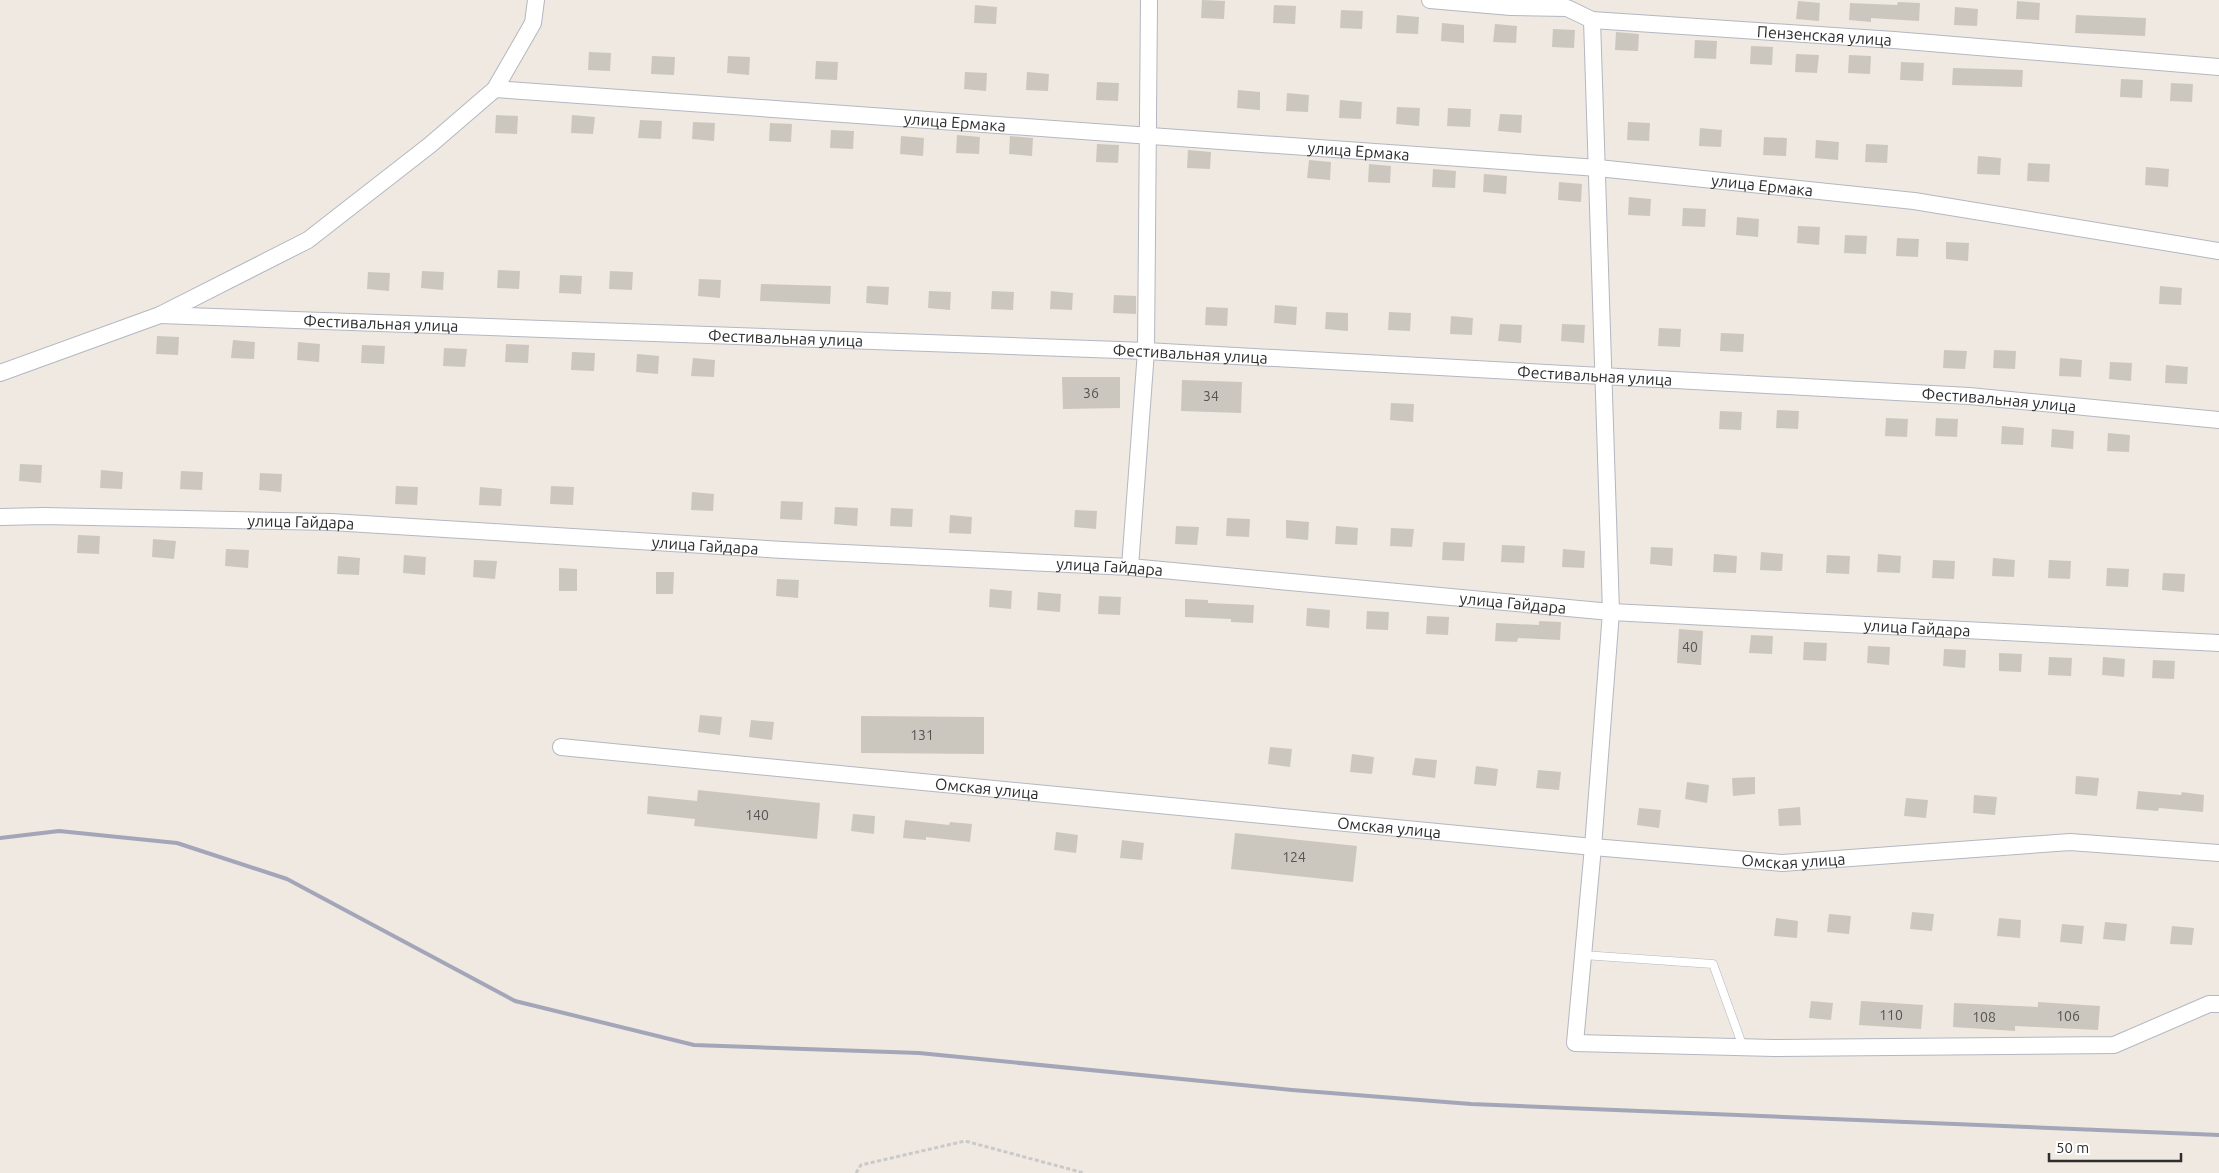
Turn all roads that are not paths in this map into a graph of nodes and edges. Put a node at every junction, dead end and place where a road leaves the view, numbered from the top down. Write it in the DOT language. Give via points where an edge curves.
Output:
graph roads {
  1 [pos="536,0"];
  2 [pos="1149,0"];
  3 [pos="1430,0"];
  4 [pos="1568,4"];
  5 [pos="1592,20"];
  6 [pos="2219,67"];
  7 [pos="495,89"];
  8 [pos="1148,134"];
  9 [pos="1598,168"];
  10 [pos="2219,251"];
  11 [pos="160,315"];
  12 [pos="1146,351"];
  13 [pos="0,373"];
  14 [pos="1603,375"];
  15 [pos="2219,420"];
  16 [pos="0,517"];
  17 [pos="1130,567"];
  18 [pos="1611,612"];
  19 [pos="2219,643"];
  20 [pos="561,747"];
  21 [pos="1593,847"];
  22 [pos="2219,853"];
  23 [pos="1583,955"];
  24 [pos="2219,1004"];
  25 [pos="1743,1047"];
  1 -- 7 [label="street" via="533,24"];
  2 -- 8 [label="street"];
  3 -- 4 [label="street, Пензенская улица" via="1511,7"];
  4 -- 5 [label="street, Пензенская улица"];
  5 -- 6 [label="street, Пензенская улица" via="1894,40"];
  5 -- 9 [label="street"];
  7 -- 8 [label="street, улица Ермака"];
  7 -- 11 [label="street" via="430,146 308,240"];
  8 -- 9 [label="street, улица Ермака"];
  8 -- 12 [label="street"];
  9 -- 10 [label="street, улица Ермака" via="1914,200"];
  9 -- 14 [label="street"];
  11 -- 12 [label="street, Фестивальная улица"];
  11 -- 13 [label="street"];
  12 -- 14 [label="street, Фестивальная улица"];
  12 -- 17 [label="street"];
  14 -- 15 [label="street, Фестивальная улица" via="1969,396"];
  14 -- 18 [label="street"];
  16 -- 17 [label="street, улица Гайдара" via="331,522 783,550"];
  17 -- 18 [label="street, улица Гайдара"];
  18 -- 19 [label="street, улица Гайдара"];
  18 -- 21 [label="street"];
  20 -- 21 [label="street, Омская улица"];
  21 -- 22 [label="street, Омская улица" via="1782,863 2070,842"];
  21 -- 23 [label="street"];
  23 -- 25 [label="lane" via="1713,964"];
  23 -- 25 [label="street" via="1575,1043"];
  24 -- 25 [label="street" via="2209,1004 2114,1044"];
}
